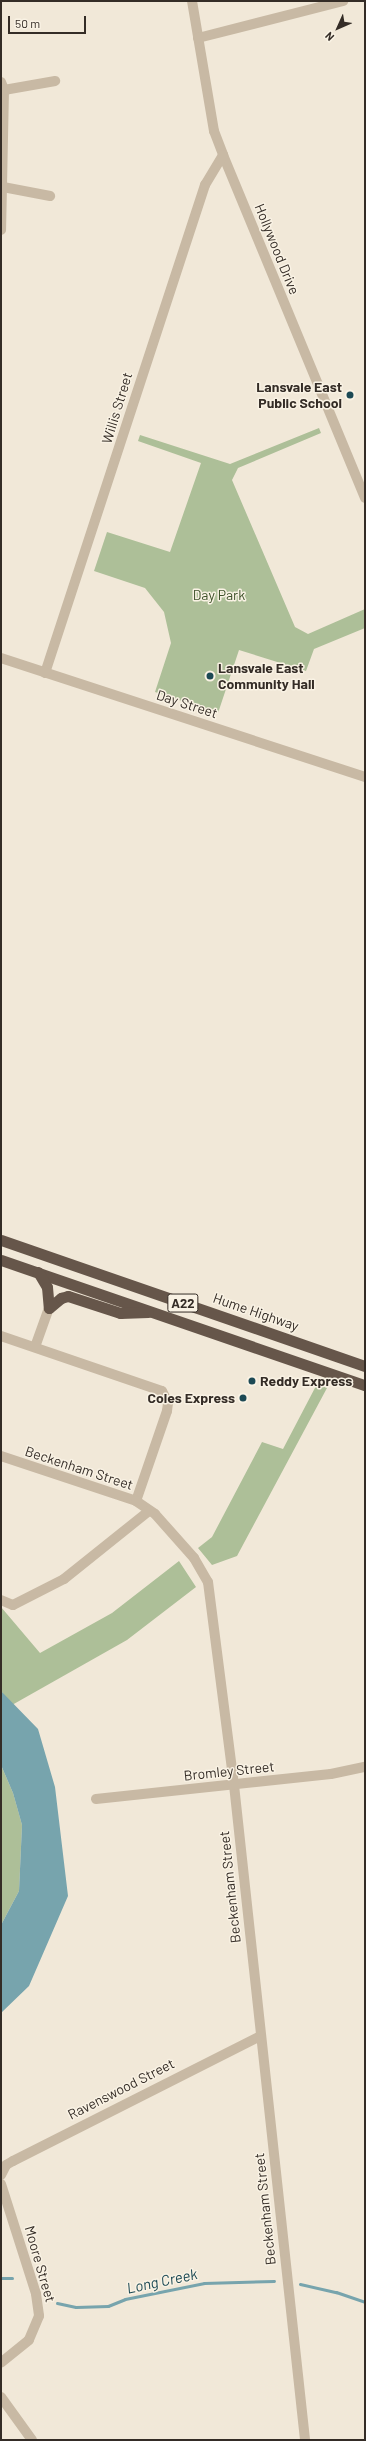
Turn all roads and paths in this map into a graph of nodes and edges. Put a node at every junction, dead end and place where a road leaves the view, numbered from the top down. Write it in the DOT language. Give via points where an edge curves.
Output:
graph roads {
  1 [pos="192,1"];
  2 [pos="343,1"];
  3 [pos="198,38"];
  4 [pos="55,81"];
  5 [pos="3,86"];
  6 [pos="222,155"];
  7 [pos="3,187"];
  8 [pos="50,196"];
  9 [pos="1,230"];
  10 [pos="365,498"];
  11 [pos="1,658"];
  12 [pos="45,673"];
  13 [pos="365,777"];
  14 [pos="1,1240"];
  15 [pos="1,1260"];
  16 [pos="38,1272"];
  17 [pos="49,1308"];
  18 [pos="154,1311"];
  19 [pos="1,1336"];
  20 [pos="35,1348"];
  21 [pos="365,1366"];
  22 [pos="365,1385"];
  23 [pos="1,1456"];
  24 [pos="136,1501"];
  25 [pos="149,1511"];
  26 [pos="1,1600"];
  27 [pos="365,1768"];
  28 [pos="234,1785"];
  29 [pos="96,1799"];
  30 [pos="260,2036"];
  31 [pos="1,2176"];
  32 [pos="1,2184"];
  33 [pos="1,2363"];
  34 [pos="1,2397"];
  35 [pos="32,2440"];
  36 [pos="305,2440"];
  1 -- 3 [label="street, Hollywood Drive"];
  2 -- 3 [label="street"];
  3 -- 6 [label="street, Hollywood Drive" via="214,131"];
  4 -- 5 [label="street"];
  5 -- 7 [label="street"];
  6 -- 10 [label="street, Hollywood Drive"];
  6 -- 12 [label="street, Willis Street" via="205,184"];
  7 -- 8 [label="street"];
  7 -- 9 [label="street"];
  11 -- 12 [label="street, Day Street"];
  12 -- 13 [label="street, Day Street"];
  14 -- 21 [label="highway, Hume Highway / A22"];
  15 -- 16 [label="highway, A22"];
  16 -- 17 [label="highway" via="47,1288"];
  16 -- 18 [label="highway, A22"];
  17 -- 18 [label="highway" via="61,1298 68,1296 120,1313"];
  17 -- 20 [label="street"];
  18 -- 22 [label="highway, A22"];
  19 -- 20 [label="street"];
  20 -- 24 [label="street" via="162,1391 168,1403 167,1411"];
  23 -- 24 [label="street, Beckenham Street"];
  24 -- 25 [label="street, Beckenham Street"];
  25 -- 26 [label="street" via="64,1579 13,1605"];
  25 -- 28 [label="street, Beckenham Street" via="155,1514 194,1558 208,1582"];
  27 -- 28 [label="street, Bromley Street"];
  28 -- 29 [label="street, Bromley Street"];
  28 -- 30 [label="street, Beckenham Street"];
  30 -- 31 [label="street, Ravenswood Street" via="13,2160 6,2165"];
  30 -- 36 [label="street, Beckenham Street"];
  32 -- 33 [label="street, Moore Street" via="36,2294 39,2316 29,2340"];
  34 -- 35 [label="street"];
}
